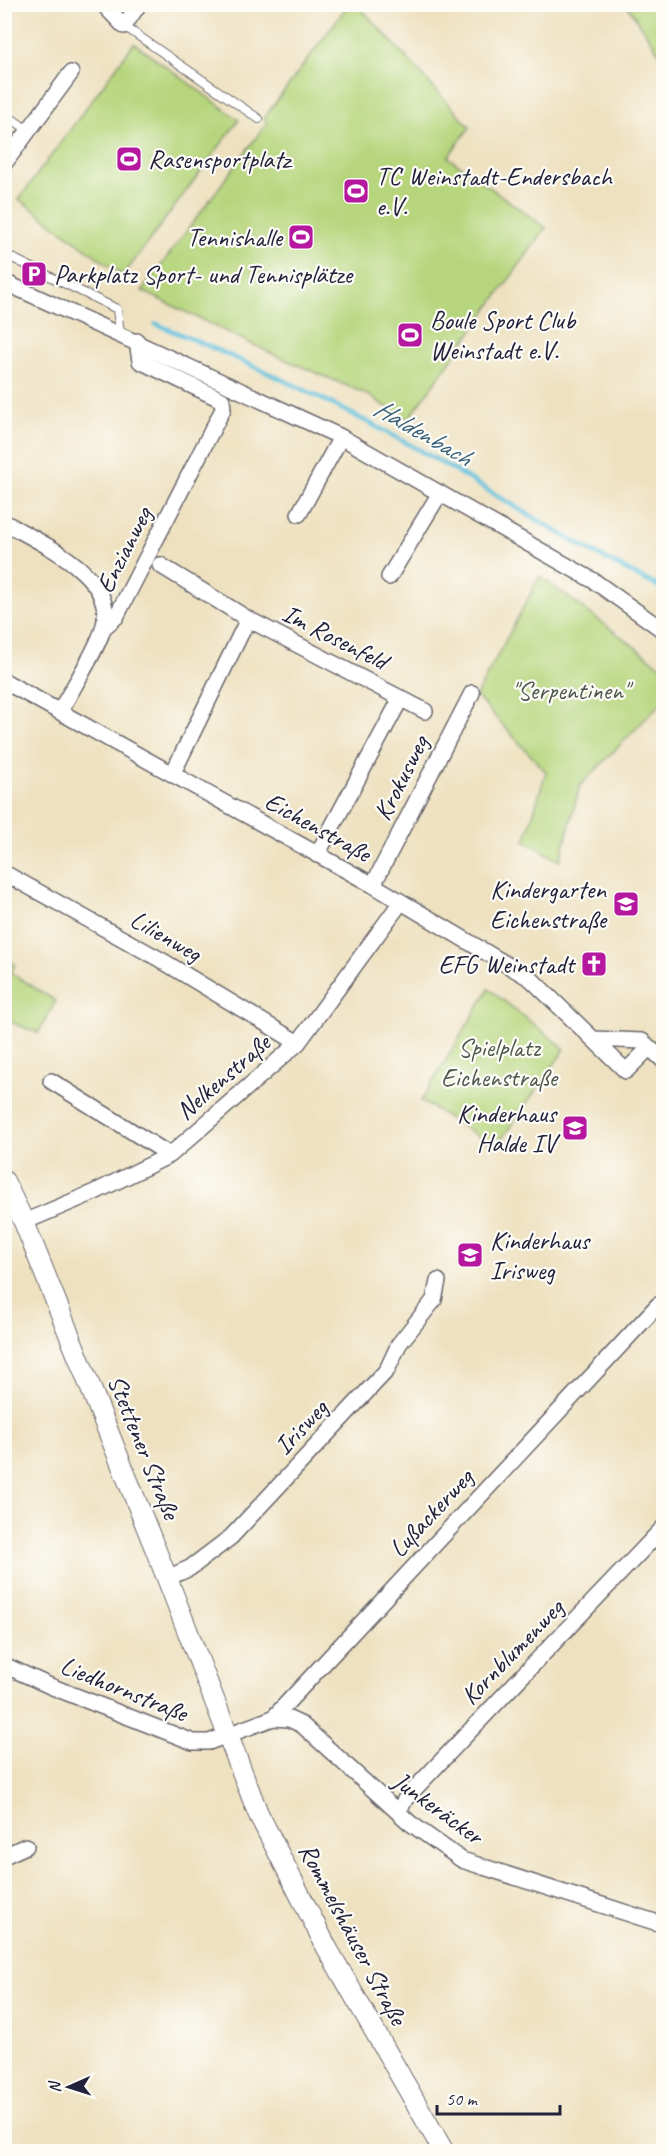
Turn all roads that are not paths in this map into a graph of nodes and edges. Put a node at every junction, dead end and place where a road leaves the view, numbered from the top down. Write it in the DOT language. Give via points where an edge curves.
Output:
graph roads {
  1 [pos="103,4"];
  2 [pos="139,4"];
  3 [pos="124,26"];
  4 [pos="71,73"];
  5 [pos="4,112"];
  6 [pos="259,119"];
  7 [pos="29,131"];
  8 [pos="4,164"];
  9 [pos="4,254"];
  10 [pos="4,282"];
  11 [pos="120,334"];
  12 [pos="137,341"];
  13 [pos="341,437"];
  14 [pos="440,493"];
  15 [pos="298,514"];
  16 [pos="4,522"];
  17 [pos="160,565"];
  18 [pos="389,576"];
  19 [pos="248,618"];
  20 [pos="103,628"];
  21 [pos="663,631"];
  22 [pos="4,681"];
  23 [pos="472,693"];
  24 [pos="401,698"];
  25 [pos="60,711"];
  26 [pos="425,711"];
  27 [pos="173,773"];
  28 [pos="317,855"];
  29 [pos="8,875"];
  30 [pos="373,885"];
  31 [pos="401,903"];
  32 [pos="593,1039"];
  33 [pos="298,1043"];
  34 [pos="649,1048"];
  35 [pos="663,1060"];
  36 [pos="51,1082"];
  37 [pos="170,1155"];
  38 [pos="4,1181"];
  39 [pos="24,1222"];
  40 [pos="438,1281"];
  41 [pos="658,1305"];
  42 [pos="663,1527"];
  43 [pos="167,1578"];
  44 [pos="4,1665"];
  45 [pos="273,1718"];
  46 [pos="227,1736"];
  47 [pos="398,1812"];
  48 [pos="26,1846"];
  49 [pos="4,1856"];
  50 [pos="663,1925"];
  51 [pos="444,2151"];
  1 -- 3 [label="street"];
  2 -- 3 [label="street"];
  3 -- 6 [label="lane"];
  4 -- 7 [label="street"];
  5 -- 7 [label="lane"];
  7 -- 8 [label="street"];
  9 -- 11 [label="lane" via="117,309"];
  10 -- 11 [label="street"];
  11 -- 12 [label="street"];
  12 -- 13 [label="street"];
  12 -- 20 [label="street, Enzianweg" via="140,361 222,400 223,409 116,617"];
  13 -- 14 [label="street"];
  13 -- 15 [label="street"];
  14 -- 18 [label="street"];
  14 -- 21 [label="street" via="594,581"];
  16 -- 20 [label="street, Enzianweg" via="75,563 97,586"];
  17 -- 19 [label="street, Im Rosenfeld"];
  19 -- 24 [label="street, Im Rosenfeld"];
  19 -- 27 [label="street, Im Rosenfeld"];
  20 -- 25 [label="street, Enzianweg"];
  22 -- 25 [label="street, Eichenstraße"];
  23 -- 30 [label="street, Krokusweg"];
  24 -- 26 [label="street, Im Rosenfeld"];
  24 -- 28 [label="street, Im Rosenfeld"];
  25 -- 27 [label="street, Eichenstraße"];
  27 -- 28 [label="street, Eichenstraße"];
  28 -- 30 [label="street, Eichenstraße"];
  29 -- 33 [label="street, Lilienweg" via="161,960"];
  30 -- 31 [label="street, Eichenstraße"];
  31 -- 32 [label="street, Eichenstraße" via="531,979"];
  31 -- 33 [label="street, Nelkenstraße"];
  32 -- 34 [label="street" via="642,1041"];
  32 -- 34 [label="street, Eichenstraße" via="626,1071"];
  33 -- 37 [label="street, Nelkenstraße"];
  34 -- 35 [label="street"];
  36 -- 37 [label="street"];
  37 -- 39 [label="street, Nelkenstraße"];
  38 -- 39 [label="street, Stettener Straße"];
  39 -- 43 [label="street, Stettener Straße"];
  40 -- 43 [label="street, Irisweg" via="434,1300 399,1344 387,1370 231,1536 190,1568"];
  41 -- 45 [label="street, Lußackerweg"];
  42 -- 47 [label="street, Kornblumenweg" via="406,1798"];
  43 -- 46 [label="street, Stettener Straße"];
  44 -- 46 [label="street, Liedhornstraße" via="193,1742"];
  45 -- 46 [label="street, Lußackerweg"];
  45 -- 47 [label="street, Junkeräcker" via="302,1725"];
  46 -- 51 [label="street, Rommelshäuser Straße" via="258,1813 327,1948"];
  47 -- 50 [label="street, Junkeräcker" via="462,1860"];
  48 -- 49 [label="street"];
}
